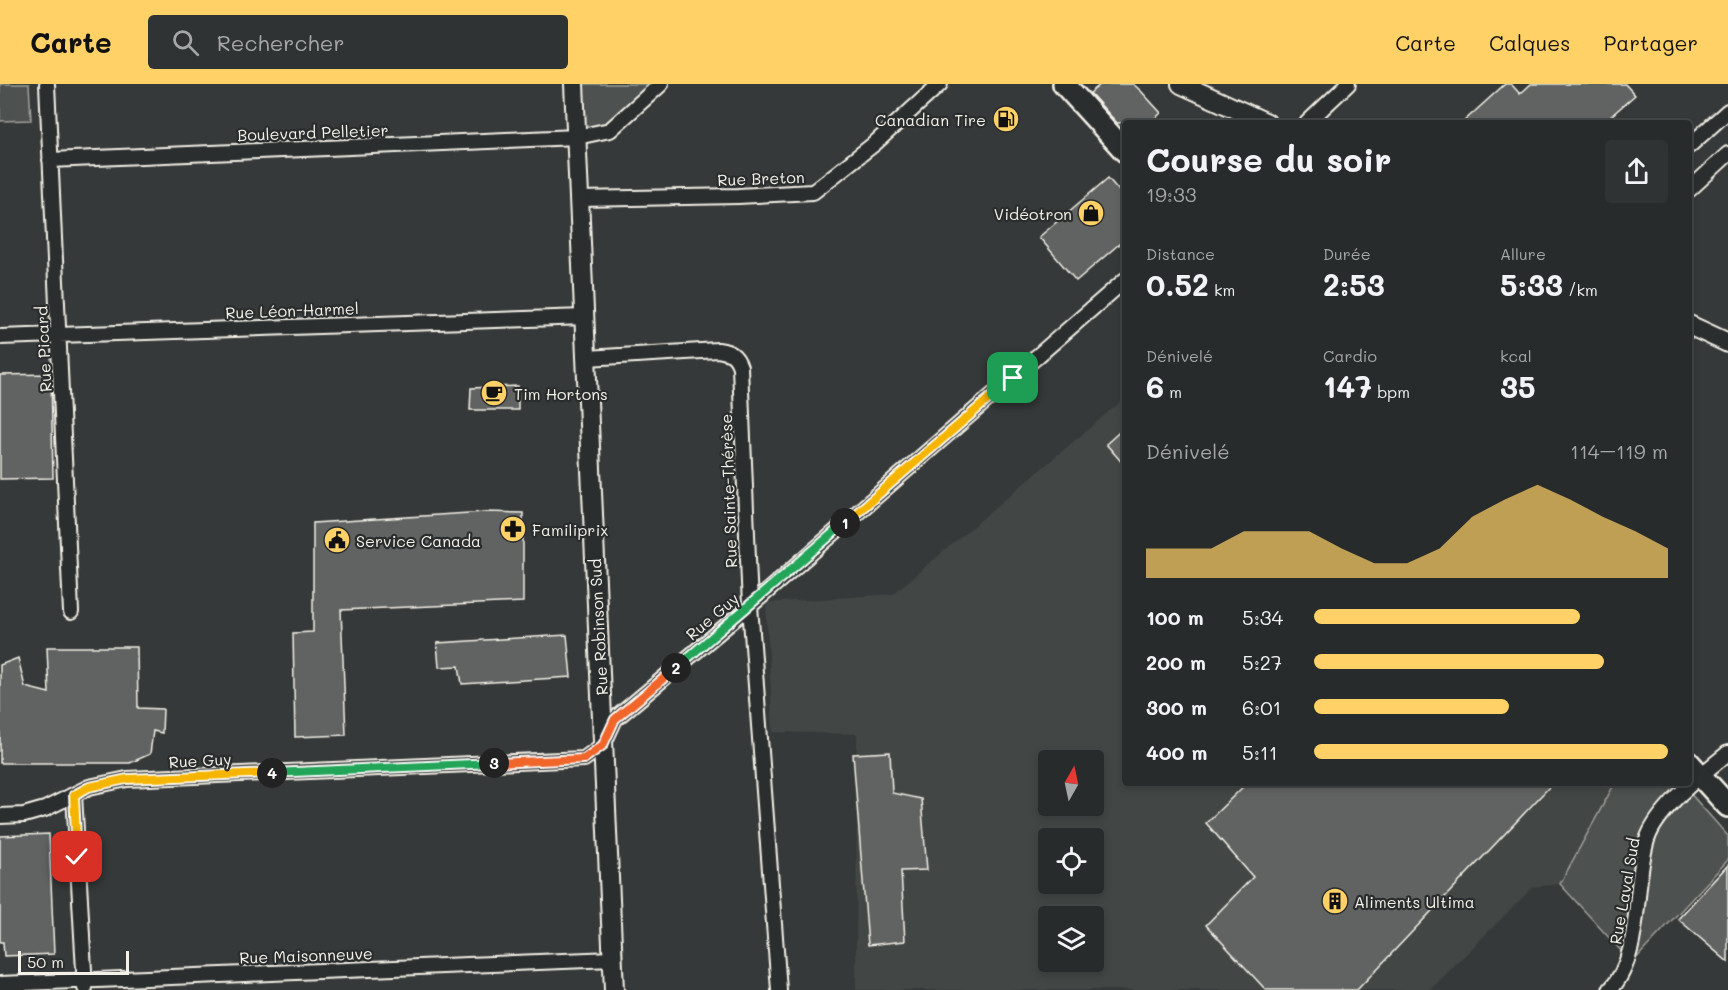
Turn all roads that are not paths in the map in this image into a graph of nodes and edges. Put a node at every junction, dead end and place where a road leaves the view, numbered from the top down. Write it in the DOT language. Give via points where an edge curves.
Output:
graph roads {
  1 [pos="47,84"];
  2 [pos="574,84"];
  3 [pos="661,84"];
  4 [pos="940,84"];
  5 [pos="1064,84"];
  6 [pos="1181,84"];
  7 [pos="1348,84"];
  8 [pos="1728,111"];
  9 [pos="1260,120"];
  10 [pos="1310,120"];
  11 [pos="577,137"];
  12 [pos="1692,143"];
  13 [pos="1122,148"];
  14 [pos="1728,154"];
  15 [pos="50,160"];
  16 [pos="1692,186"];
  17 [pos="579,199"];
  18 [pos="1122,283"];
  19 [pos="585,317"];
  20 [pos="1692,326"];
  21 [pos="58,335"];
  22 [pos="0,337"];
  23 [pos="1728,344"];
  24 [pos="586,358"];
  25 [pos="750,606"];
  26 [pos="71,612"];
  27 [pos="603,745"];
  28 [pos="1728,753"];
  29 [pos="1694,769"];
  30 [pos="1682,786"];
  31 [pos="74,795"];
  32 [pos="1728,806"];
  33 [pos="0,816"];
  34 [pos="613,959"];
  35 [pos="0,984"];
  36 [pos="84,985"];
  37 [pos="614,990"];
  38 [pos="779,990"];
  39 [pos="1610,990"];
  1 -- 15 [label="street, Rue Picard"];
  2 -- 11 [label="street, Rue Robinson Sud"];
  3 -- 11 [label="street, Boulevard Pelletier" via="610,130"];
  4 -- 17 [label="street, Rue Breton" via="813,192"];
  5 -- 13 [label="main road"];
  6 -- 9 [label="street"];
  7 -- 10 [label="street"];
  8 -- 12 [label="street"];
  11 -- 15 [label="street, Boulevard Pelletier"];
  11 -- 17 [label="street, Rue Robinson Sud"];
  14 -- 16 [label="street"];
  15 -- 21 [label="street, Rue Picard"];
  17 -- 19 [label="street, Rue Robinson Sud"];
  18 -- 25 [label="street, Rue Guy"];
  19 -- 21 [label="street, Rue Léon-Harmel"];
  19 -- 24 [label="street, Rue Robinson Sud"];
  20 -- 23 [label="street"];
  21 -- 22 [label="street, Rue Léon-Harmel"];
  21 -- 26 [label="street, Rue Picard"];
  24 -- 25 [label="street, Rue Sainte-Thérèse" via="718,350 736,357 740,367"];
  24 -- 27 [label="street, Rue Robinson Sud"];
  25 -- 27 [label="street, Rue Guy" via="615,719"];
  25 -- 38 [label="street, Rue Sainte-Thérèse"];
  27 -- 31 [label="street, Rue Guy" via="584,759 127,779 89,787"];
  27 -- 34 [label="street, Rue Robinson Sud"];
  28 -- 29 [label="street, Rue Laval Sud"];
  29 -- 32 [label="main road"];
  30 -- 39 [label="street, Rue Laval Sud" via="1648,839 1630,954"];
  31 -- 33 [label="street, Rue Guy" via="24,815"];
  31 -- 36 [label="street"];
  34 -- 36 [label="street, Rue Maisonneuve"];
  34 -- 37 [label="street, Rue Robinson Sud"];
  35 -- 36 [label="street, Rue Maisonneuve"];
}
